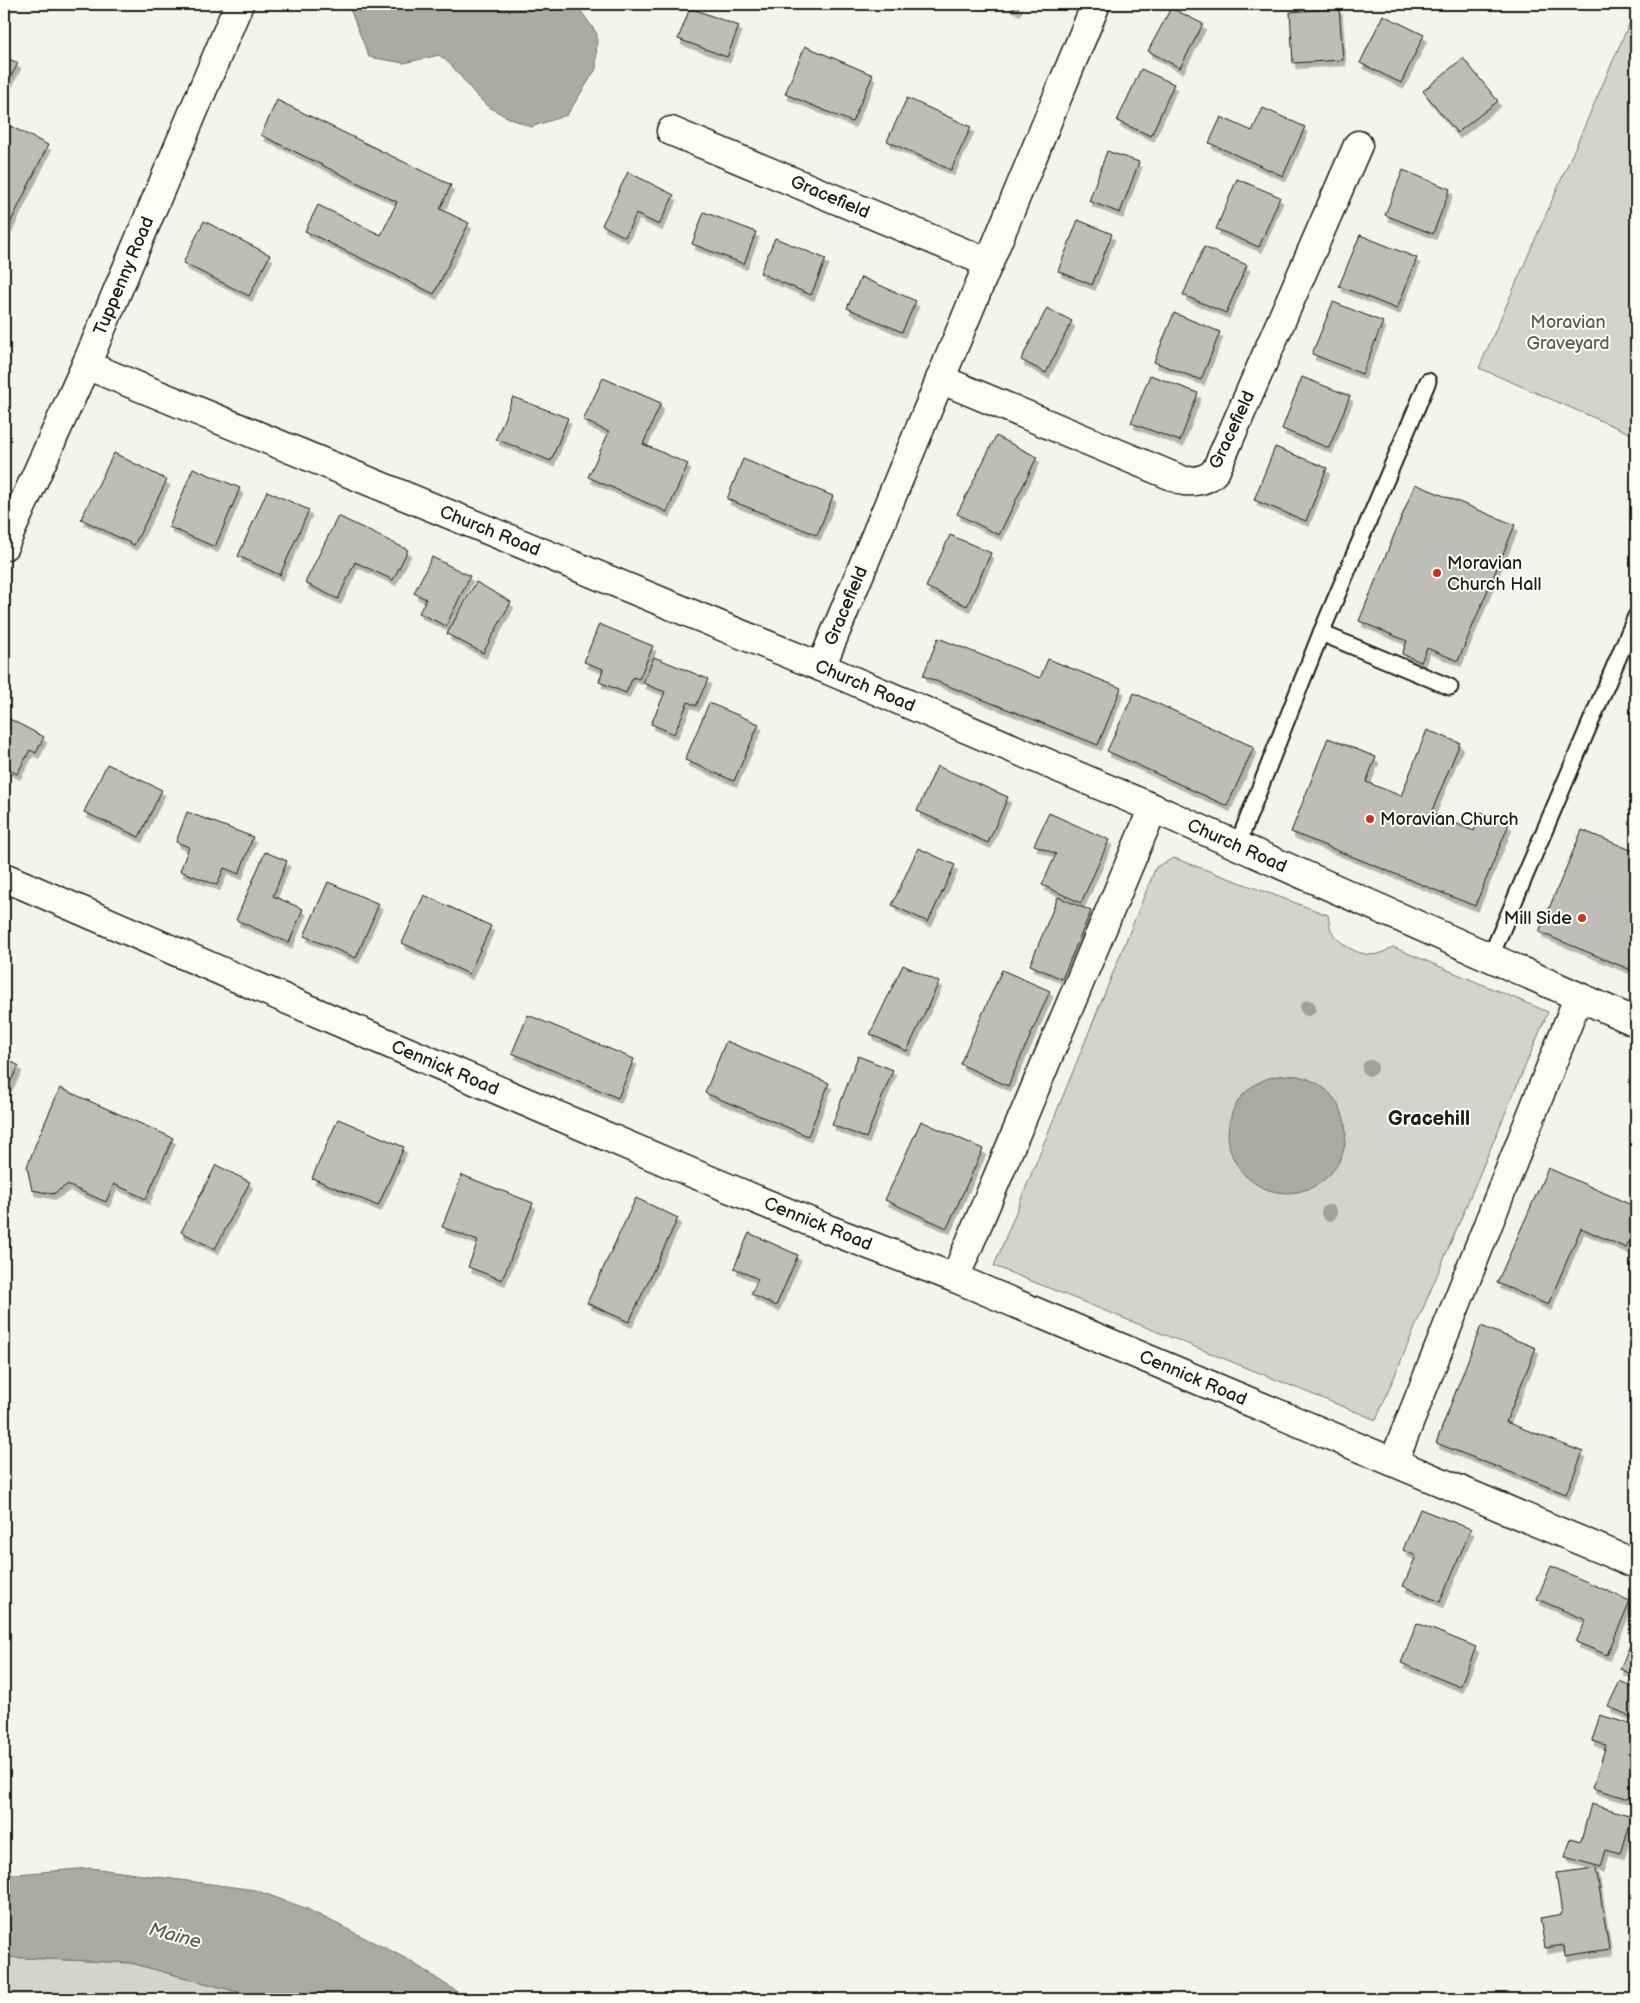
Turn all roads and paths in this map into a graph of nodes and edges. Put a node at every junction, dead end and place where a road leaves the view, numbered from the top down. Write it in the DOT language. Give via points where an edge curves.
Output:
graph roads {
  1 [pos="239,4"];
  2 [pos="1096,4"];
  3 [pos="671,131"];
  4 [pos="1358,145"];
  5 [pos="989,263"];
  6 [pos="86,364"];
  7 [pos="940,379"];
  8 [pos="1428,381"];
  9 [pos="4,546"];
  10 [pos="1636,616"];
  11 [pos="1321,633"];
  12 [pos="821,667"];
  13 [pos="1450,687"];
  14 [pos="1153,808"];
  15 [pos="1237,846"];
  16 [pos="4,877"];
  17 [pos="1490,958"];
  18 [pos="1578,998"];
  19 [pos="1636,1022"];
  20 [pos="955,1278"];
  21 [pos="1394,1461"];
  22 [pos="1636,1564"];
  1 -- 6 [label="street, Tuppenny Road"];
  2 -- 5 [label="street, Gracefield"];
  3 -- 5 [label="street, Gracefield"];
  4 -- 7 [label="street, Gracefield" via="1216,470 1208,477 1200,481 1184,481"];
  5 -- 7 [label="street, Gracefield"];
  6 -- 9 [label="street, Tuppenny Road"];
  6 -- 12 [label="street, Church Road"];
  7 -- 12 [label="street, Gracefield"];
  8 -- 11 [label="lane"];
  10 -- 17 [label="lane"];
  11 -- 13 [label="lane"];
  11 -- 15 [label="lane"];
  12 -- 14 [label="street, Church Road"];
  14 -- 15 [label="street, Church Road"];
  14 -- 20 [label="street"];
  15 -- 17 [label="street, Church Road"];
  16 -- 20 [label="street, Cennick Road" via="690,1172"];
  17 -- 18 [label="street, Church Road"];
  18 -- 19 [label="street, Church Road"];
  18 -- 21 [label="street"];
  20 -- 21 [label="street, Cennick Road"];
  21 -- 22 [label="street, Cennick Road"];
}
